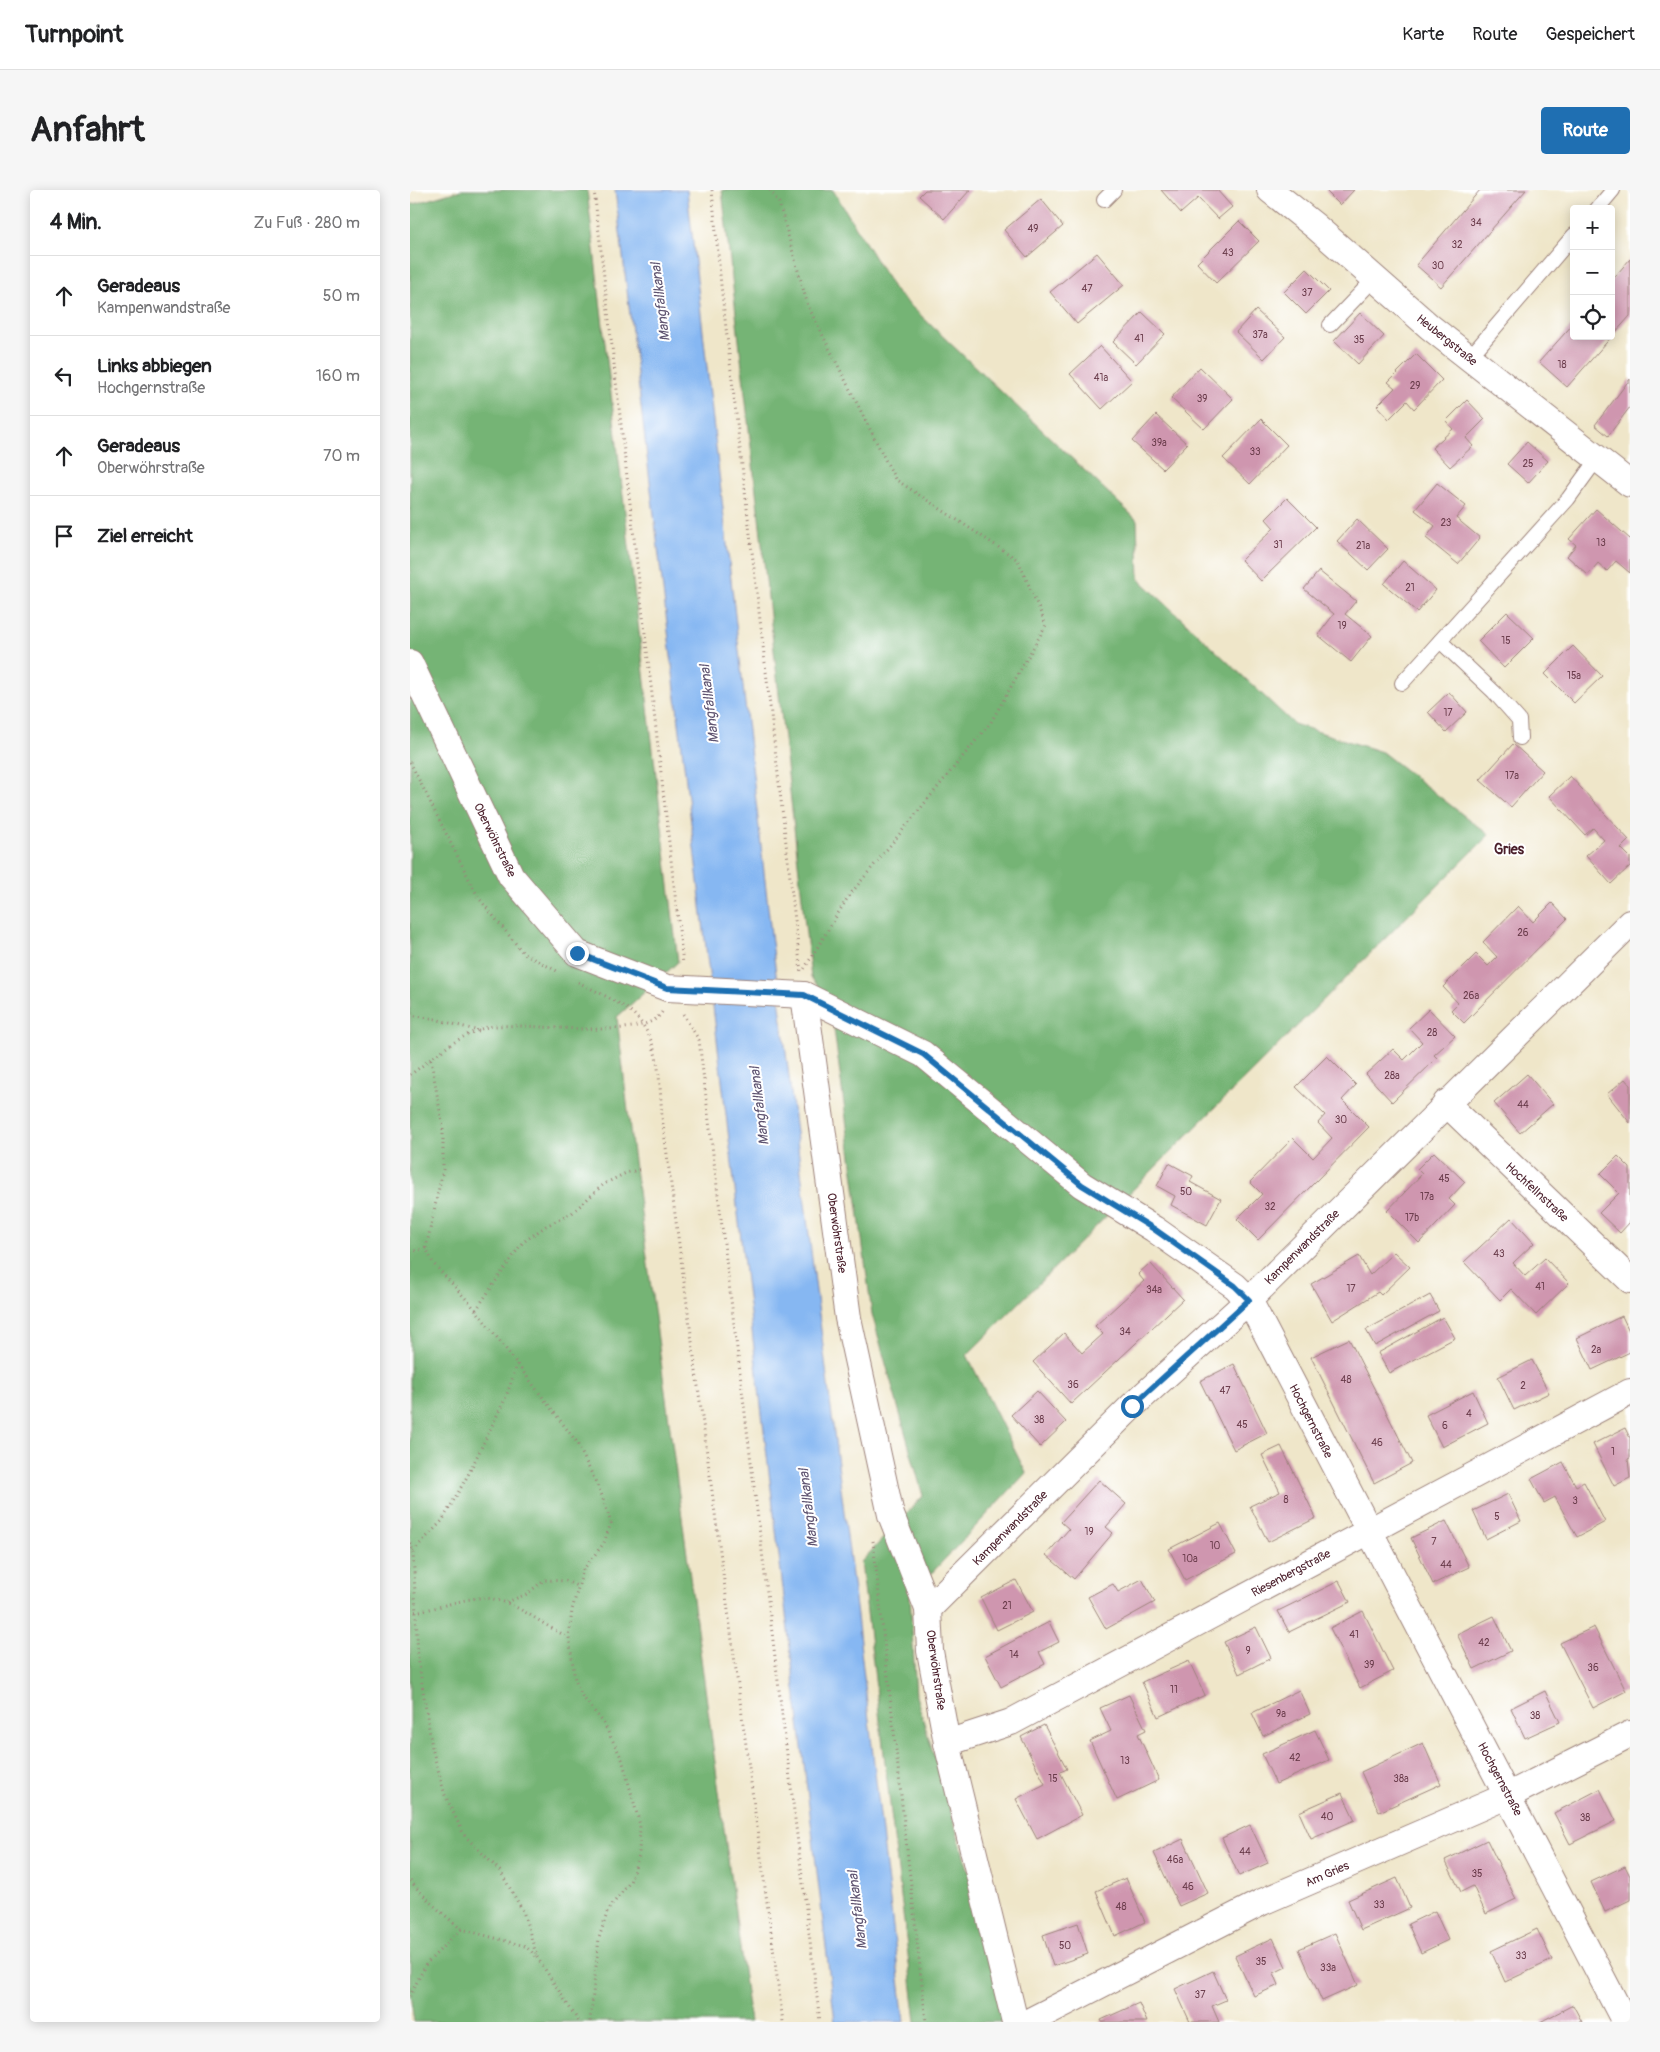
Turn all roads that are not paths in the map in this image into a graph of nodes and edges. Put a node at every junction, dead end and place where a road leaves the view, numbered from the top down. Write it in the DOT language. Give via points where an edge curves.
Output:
graph roads {
  1 [pos="1114,190"];
  2 [pos="1270,190"];
  3 [pos="1613,190"];
  4 [pos="1104,200"];
  5 [pos="1600,205"];
  6 [pos="1570,241"];
  7 [pos="1375,278"];
  8 [pos="1330,325"];
  9 [pos="1469,358"];
  10 [pos="1597,458"];
  11 [pos="1630,484"];
  12 [pos="1440,641"];
  13 [pos="410,663"];
  14 [pos="1402,683"];
  15 [pos="1520,738"];
  16 [pos="1630,923"];
  17 [pos="798,995"];
  18 [pos="1446,1103"];
  19 [pos="1630,1280"];
  20 [pos="1249,1300"];
  21 [pos="1630,1392"];
  22 [pos="1368,1532"];
  23 [pos="928,1609"];
  24 [pos="1630,1734"];
  25 [pos="947,1743"];
  26 [pos="1509,1795"];
  27 [pos="1015,2022"];
  28 [pos="1028,2022"];
  29 [pos="1625,2022"];
  1 -- 4 [label="lane"];
  2 -- 7 [label="street, Heubergstraße"];
  3 -- 5 [label="lane"];
  6 -- 9 [label="lane"];
  7 -- 8 [label="lane"];
  7 -- 9 [label="street, Heubergstraße"];
  9 -- 10 [label="street, Heubergstraße"];
  10 -- 11 [label="street, Heubergstraße"];
  10 -- 12 [label="lane" via="1568,499"];
  12 -- 14 [label="lane"];
  12 -- 15 [label="lane" via="1519,720"];
  13 -- 17 [label="street, Oberwöhrstraße" via="511,876 577,953 667,988"];
  16 -- 18 [label="street, Kampenwandstraße"];
  17 -- 20 [label="street, Hochgernstraße" via="923,1054 1082,1185 1154,1229 1235,1286"];
  17 -- 23 [label="street, Oberwöhrstraße" via="848,1318 891,1515"];
  18 -- 19 [label="street, Hochfellnstraße"];
  18 -- 20 [label="street, Kampenwandstraße"];
  20 -- 22 [label="street, Hochgernstraße"];
  20 -- 23 [label="street, Kampenwandstraße" via="1132,1406"];
  21 -- 22 [label="street, Riesenbergstraße"];
  22 -- 25 [label="street, Riesenbergstraße" via="1011,1722"];
  22 -- 26 [label="street, Hochgernstraße"];
  23 -- 25 [label="street, Oberwöhrstraße" via="930,1651"];
  24 -- 26 [label="street, Am Gries"];
  25 -- 27 [label="street, Oberwöhrstraße"];
  26 -- 28 [label="street, Am Gries" via="1262,1902"];
  26 -- 29 [label="street, Hochgernstraße"];
}
